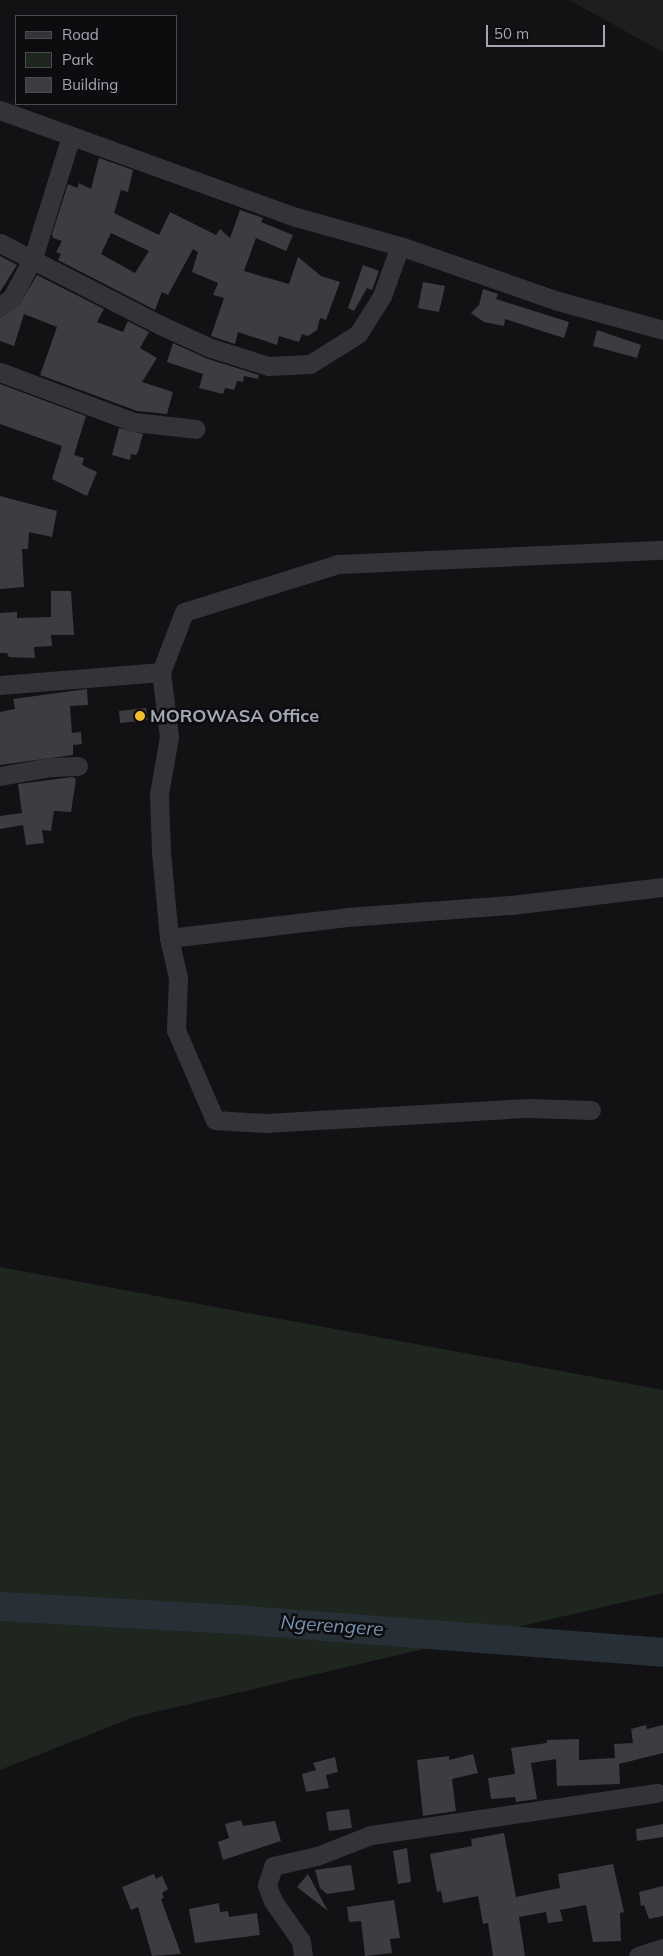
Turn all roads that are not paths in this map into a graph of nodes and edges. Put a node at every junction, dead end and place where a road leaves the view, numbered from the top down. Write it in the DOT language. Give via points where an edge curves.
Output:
graph roads {
  1 [pos="0,110"];
  2 [pos="71,136"];
  3 [pos="0,243"];
  4 [pos="400,246"];
  5 [pos="33,258"];
  6 [pos="0,307"];
  7 [pos="663,330"];
  8 [pos="0,372"];
  9 [pos="196,429"];
  10 [pos="663,550"];
  11 [pos="161,672"];
  12 [pos="0,684"];
  13 [pos="78,766"];
  14 [pos="0,776"];
  15 [pos="663,887"];
  16 [pos="169,938"];
  17 [pos="590,1110"];
  18 [pos="657,1793"];
  19 [pos="303,1956"];
  1 -- 2 [label="street"];
  2 -- 4 [label="street" via="296,217"];
  2 -- 5 [label="street"];
  3 -- 5 [label="street"];
  4 -- 5 [label="street" via="382,296 358,334 310,364 268,366 211,348"];
  4 -- 7 [label="street" via="558,301"];
  5 -- 6 [label="street" via="12,297"];
  8 -- 9 [label="street" via="134,422"];
  10 -- 11 [label="street" via="338,564 184,612"];
  11 -- 12 [label="street"];
  11 -- 16 [label="street" via="169,737 159,794"];
  13 -- 14 [label="street"];
  15 -- 16 [label="street" via="511,905 347,917"];
  16 -- 17 [label="street" via="178,978 176,1030 215,1120 266,1123 529,1108"];
  18 -- 19 [label="street" via="371,1835 317,1856 273,1866 266,1885 273,1901 301,1941"];
}
